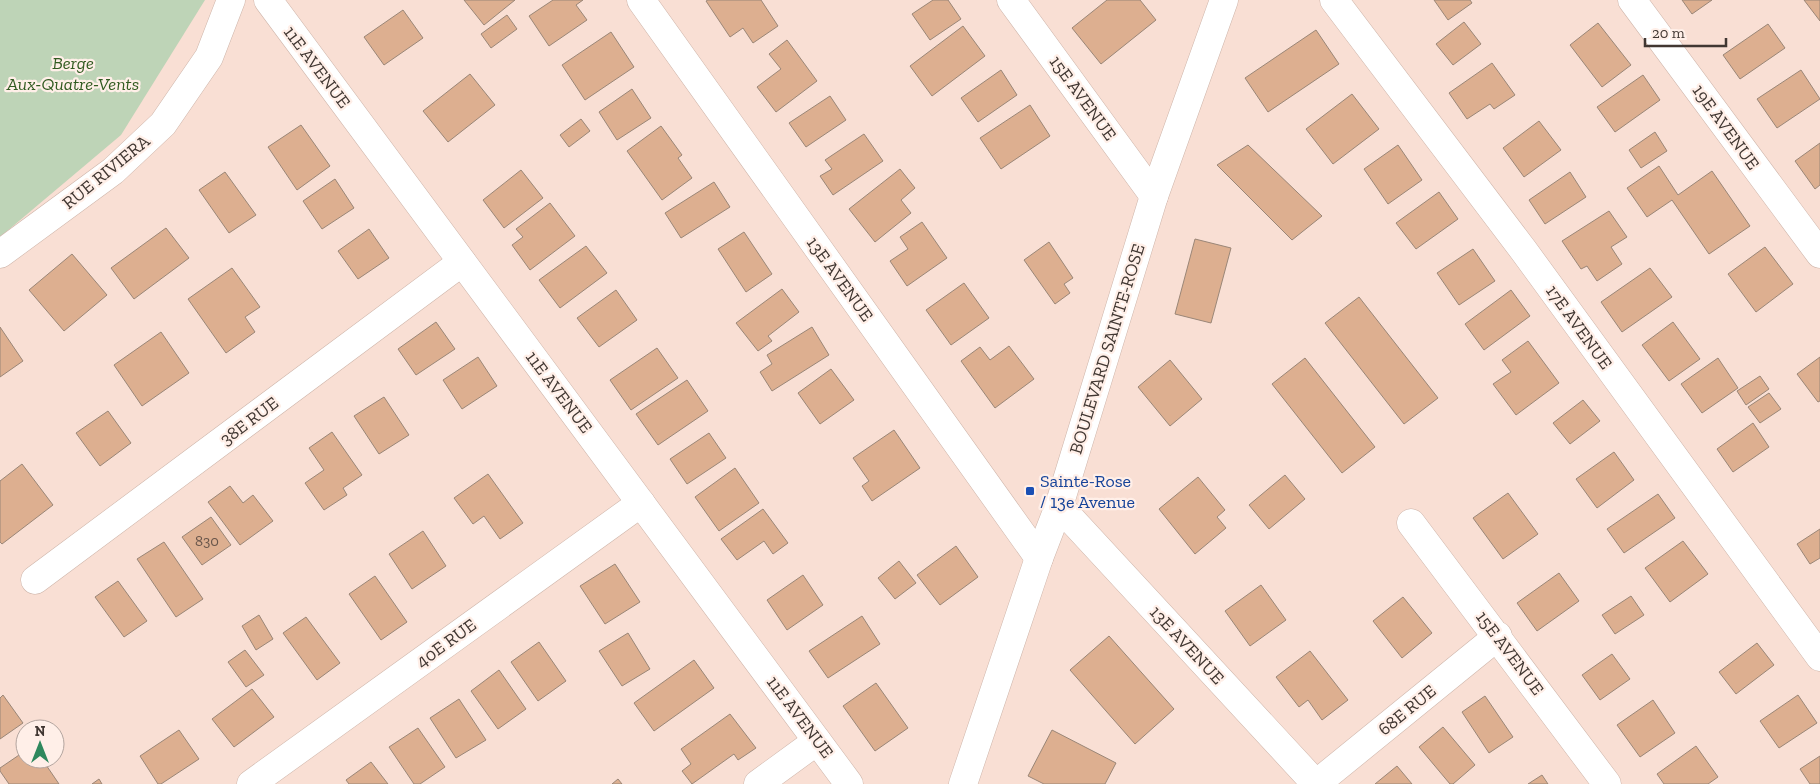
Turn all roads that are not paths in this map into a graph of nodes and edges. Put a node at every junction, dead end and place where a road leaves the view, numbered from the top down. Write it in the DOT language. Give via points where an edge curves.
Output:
graph roads {
  1 [pos="231,0"];
  2 [pos="268,0"];
  3 [pos="641,0"];
  4 [pos="1011,0"];
  5 [pos="1224,0"];
  6 [pos="1334,0"];
  7 [pos="1632,0"];
  8 [pos="1154,196"];
  9 [pos="0,254"];
  10 [pos="1820,254"];
  11 [pos="462,262"];
  12 [pos="641,503"];
  13 [pos="1059,506"];
  14 [pos="1411,523"];
  15 [pos="1039,558"];
  16 [pos="35,580"];
  17 [pos="1498,636"];
  18 [pos="1820,657"];
  19 [pos="817,741"];
  20 [pos="251,784"];
  21 [pos="758,784"];
  22 [pos="849,784"];
  23 [pos="963,784"];
  24 [pos="1316,784"];
  25 [pos="1607,784"];
  1 -- 9 [label="street, RUE RIVIERA" via="209,57 163,124 113,170"];
  2 -- 11 [label="street, 11E AVENUE"];
  3 -- 15 [label="street, 13E AVENUE"];
  4 -- 8 [label="street, 15E AVENUE"];
  5 -- 8 [label="street, BOULEVARD SAINTE-ROSE"];
  6 -- 18 [label="street, 17E AVENUE" via="1524,251"];
  7 -- 10 [label="street, 19E AVENUE"];
  8 -- 13 [label="street, BOULEVARD SAINTE-ROSE"];
  11 -- 12 [label="street, 11E AVENUE"];
  11 -- 16 [label="street, 38E RUE"];
  12 -- 19 [label="street, 11E AVENUE"];
  12 -- 20 [label="street, 40E RUE"];
  13 -- 15 [label="street, BOULEVARD SAINTE-ROSE"];
  13 -- 24 [label="street, 13E AVENUE"];
  14 -- 17 [label="street, 15E AVENUE"];
  15 -- 23 [label="street, BOULEVARD SAINTE-ROSE"];
  17 -- 24 [label="street, 68E RUE"];
  17 -- 25 [label="street, 15E AVENUE"];
  19 -- 21 [label="street"];
  19 -- 22 [label="street, 11E AVENUE"];
}
